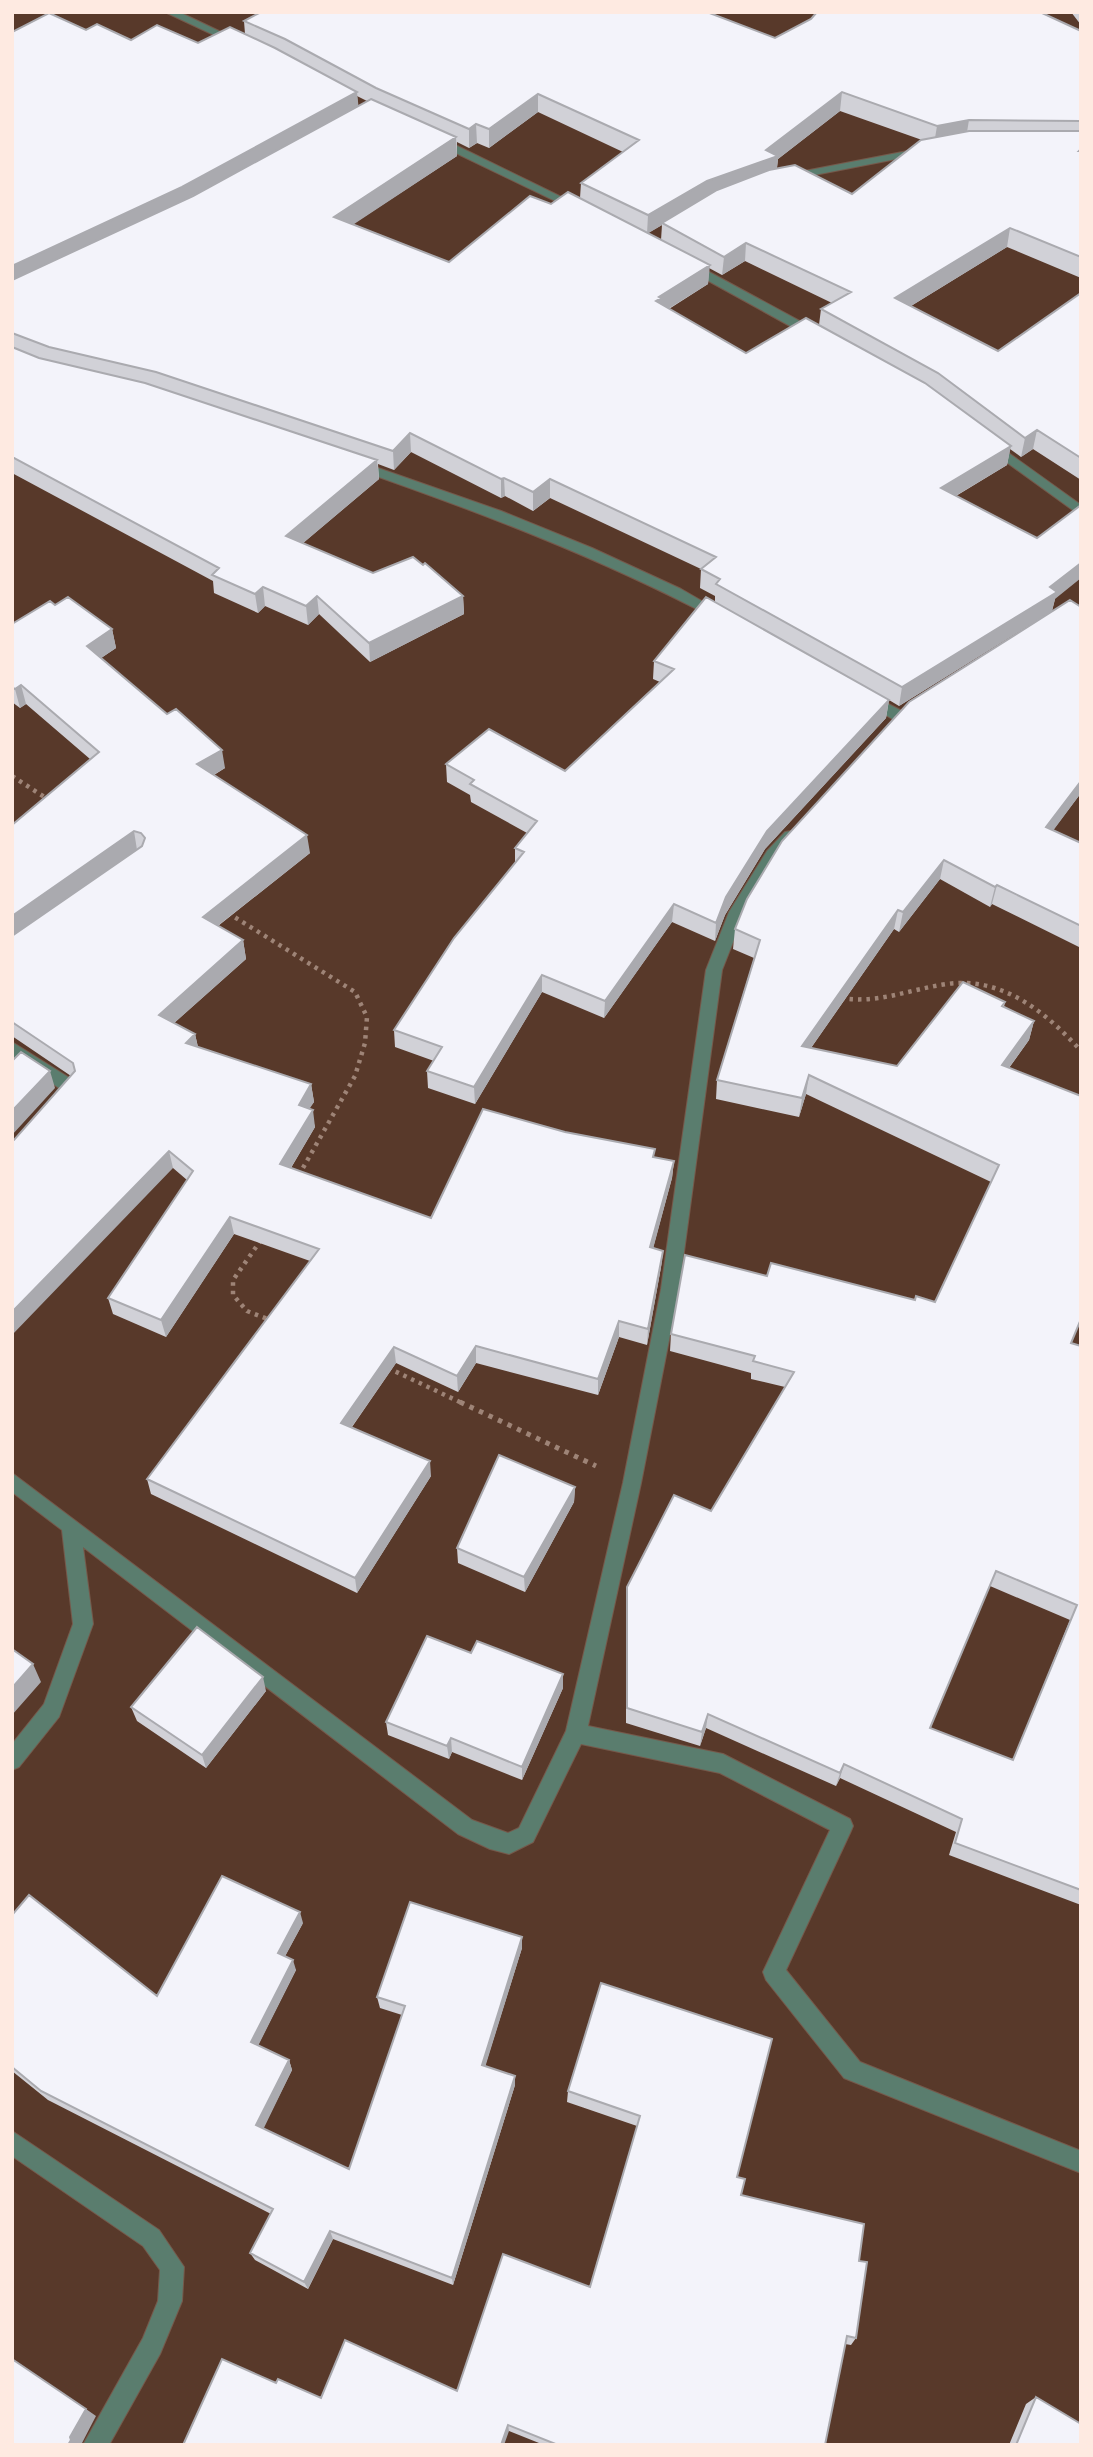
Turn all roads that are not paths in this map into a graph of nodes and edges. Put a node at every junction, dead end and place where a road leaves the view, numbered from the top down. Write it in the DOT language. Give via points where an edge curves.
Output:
graph roads {
  1 [pos="170,12"];
  2 [pos="244,45"];
  3 [pos="420,133"];
  4 [pos="939,149"];
  5 [pos="777,180"];
  6 [pos="587,212"];
  7 [pos="671,256"];
  8 [pos="830,343"];
  9 [pos="982,438"];
  10 [pos="351,463"];
  11 [pos="1081,512"];
  12 [pos="727,619"];
  13 [pos="853,690"];
  14 [pos="900,717"];
  15 [pos="799,825"];
  16 [pos="12,1048"];
  17 [pos="45,1114"];
  18 [pos="12,1481"];
  19 [pos="71,1526"];
  20 [pos="576,1733"];
  21 [pos="12,1760"];
  22 [pos="12,2142"];
  23 [pos="1081,2162"];
  24 [pos="95,2445"];
  1 -- 2 [label="street"];
  3 -- 6 [label="street"];
  4 -- 5 [label="street"];
  7 -- 8 [label="street"];
  9 -- 11 [label="street"];
  10 -- 12 [label="street" via="528,527 670,587"];
  13 -- 14 [label="street"];
  15 -- 20 [label="street" via="772,855 735,915 714,970 670,1289"];
  16 -- 17 [label="street" via="70,1087"];
  18 -- 19 [label="street"];
  19 -- 20 [label="street" via="465,1827 490,1839 509,1844 526,1835"];
  19 -- 21 [label="street" via="83,1624 52,1710"];
  20 -- 23 [label="street" via="723,1764 843,1826 774,1972 852,2070"];
  22 -- 24 [label="street" via="151,2238 172,2267 170,2301 152,2346"];
}
